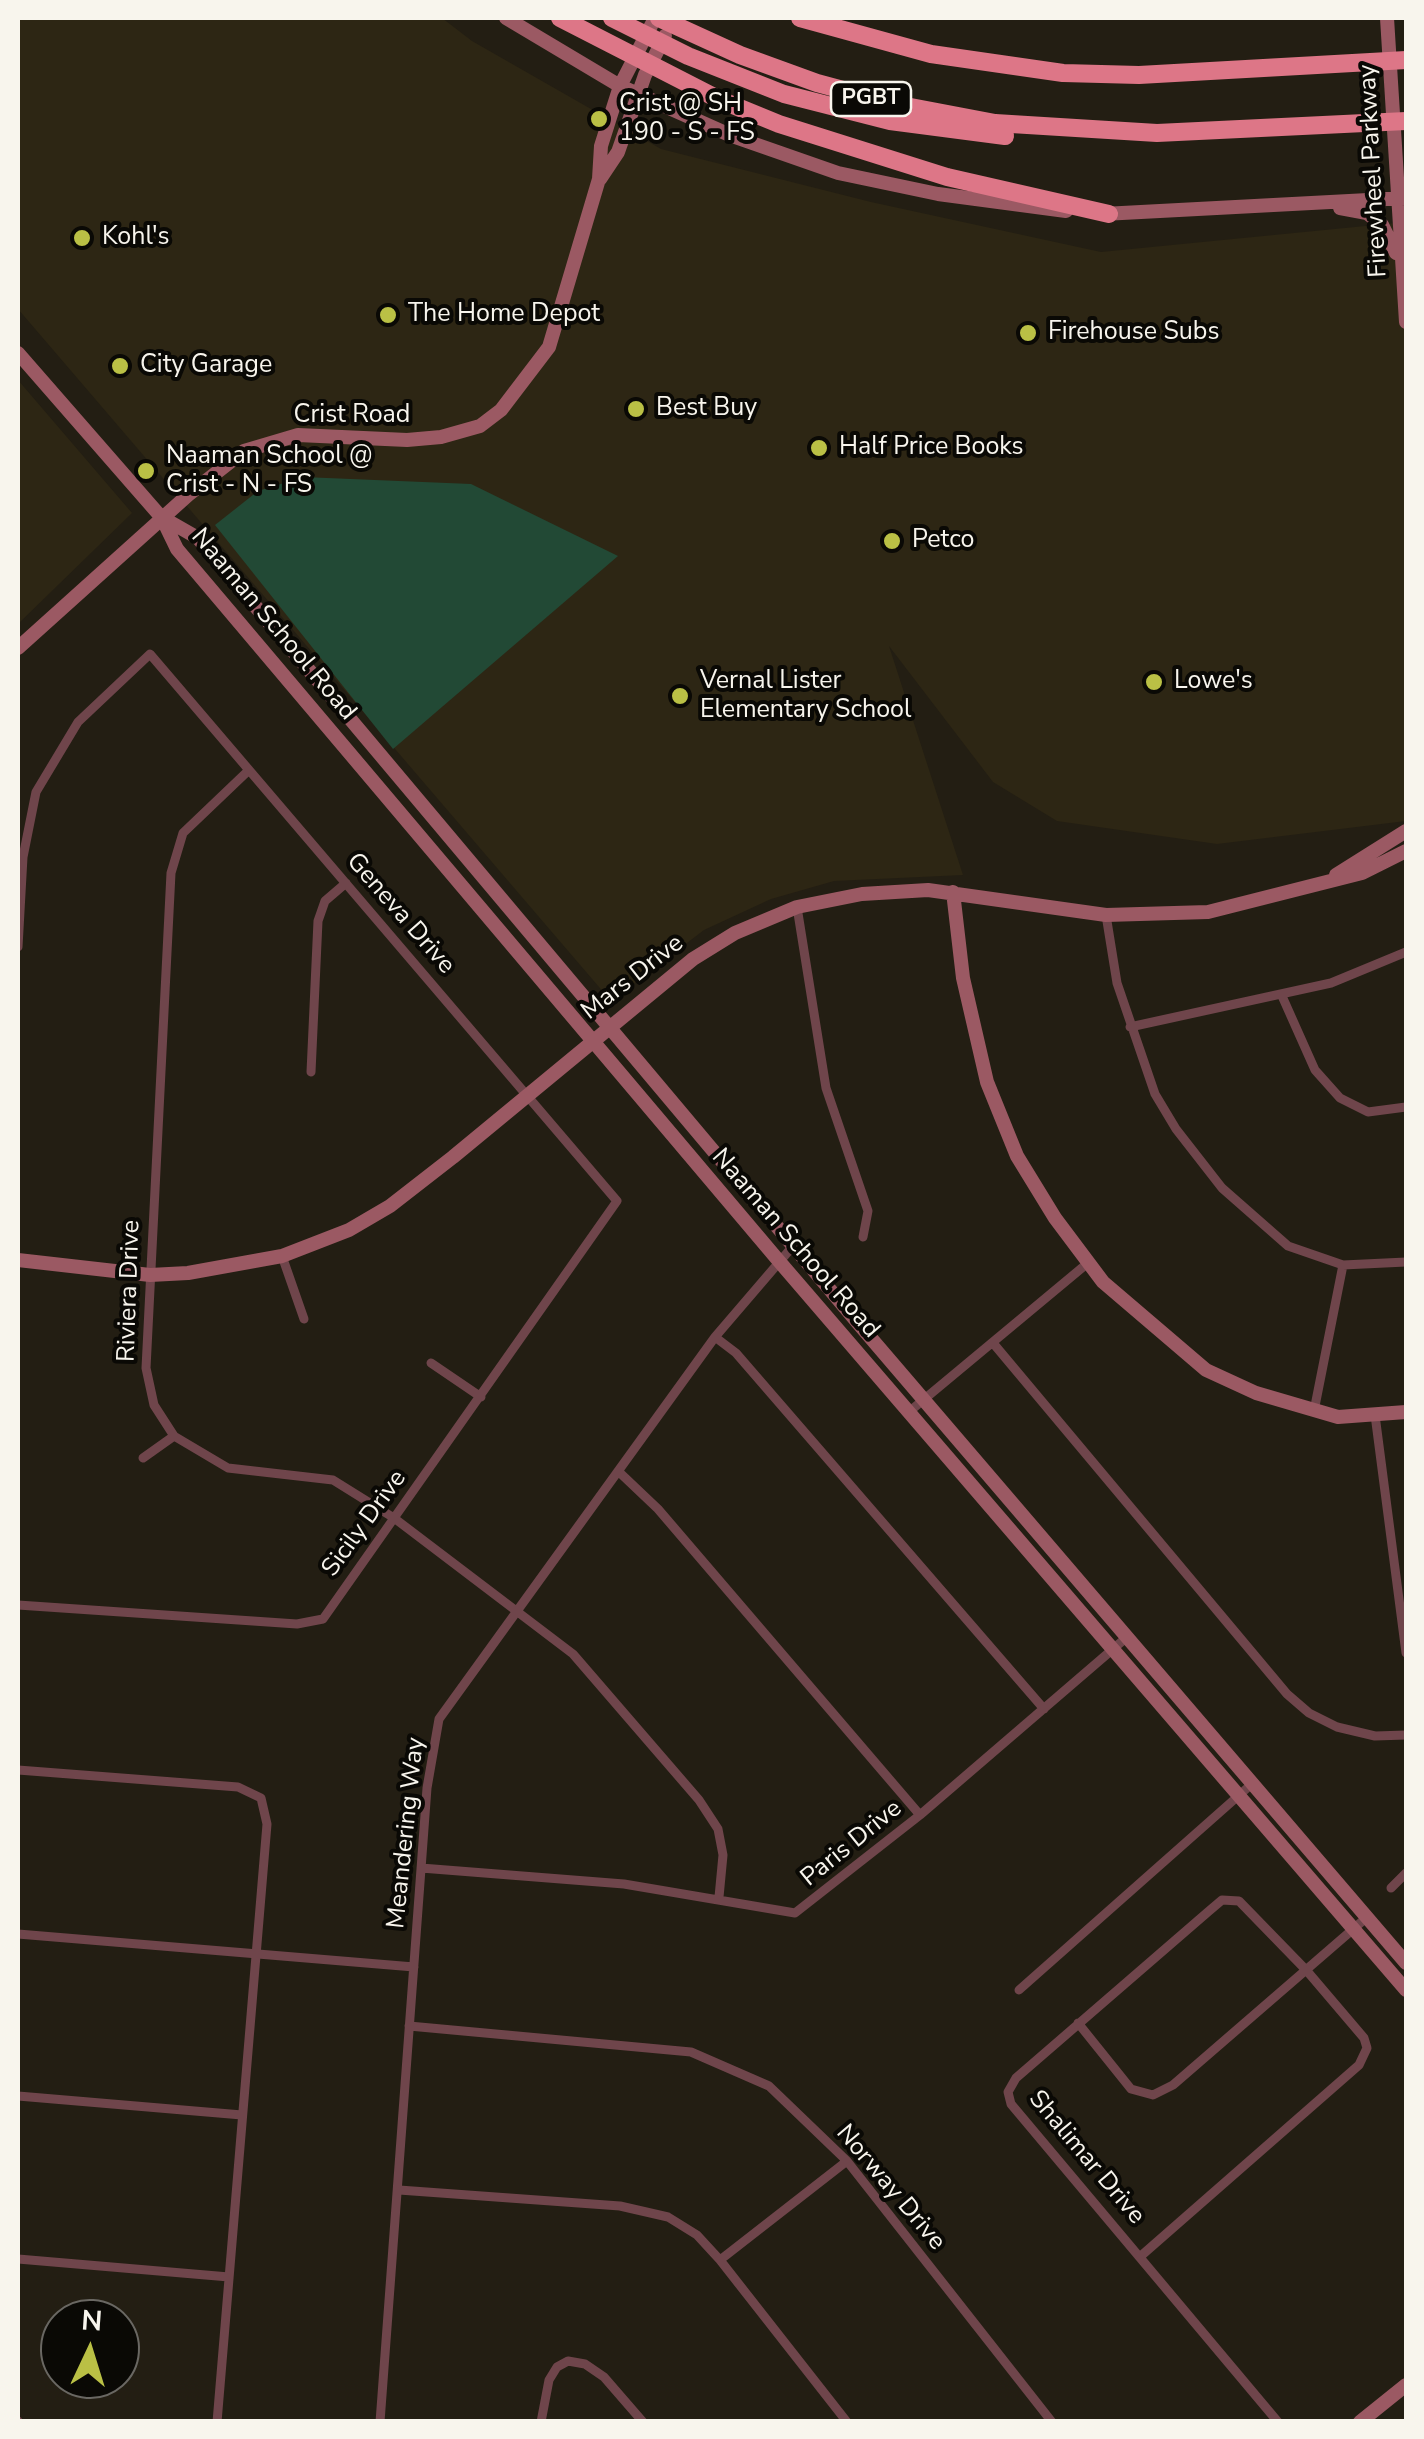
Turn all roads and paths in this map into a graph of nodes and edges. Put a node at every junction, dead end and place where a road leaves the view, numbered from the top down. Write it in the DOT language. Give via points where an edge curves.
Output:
graph roads {
  1 [pos="506,18"];
  2 [pos="560,18"];
  3 [pos="612,18"];
  4 [pos="657,18"];
  5 [pos="675,18"];
  6 [pos="800,18"];
  7 [pos="1388,18"];
  8 [pos="1406,60"];
  9 [pos="620,86"];
  10 [pos="638,94"];
  11 [pos="1406,121"];
  12 [pos="1096,132"];
  13 [pos="599,179"];
  14 [pos="1402,198"];
  15 [pos="1260,206"];
  16 [pos="1109,214"];
  17 [pos="1403,278"];
  18 [pos="1406,322"];
  19 [pos="18,353"];
  20 [pos="162,518"];
  21 [pos="18,648"];
  22 [pos="249,770"];
  23 [pos="1406,831"];
  24 [pos="1406,851"];
  25 [pos="1332,878"];
  26 [pos="346,883"];
  27 [pos="953,892"];
  28 [pos="797,908"];
  29 [pos="1106,915"];
  30 [pos="18,947"];
  31 [pos="1406,952"];
  32 [pos="1282,996"];
  33 [pos="610,1024"];
  34 [pos="1130,1027"];
  35 [pos="592,1039"];
  36 [pos="310,1072"];
  37 [pos="527,1093"];
  38 [pos="1406,1107"];
  39 [pos="618,1201"];
  40 [pos="862,1237"];
  41 [pos="793,1246"];
  42 [pos="282,1256"];
  43 [pos="18,1260"];
  44 [pos="778,1260"];
  45 [pos="1088,1262"];
  46 [pos="1406,1262"];
  47 [pos="1343,1266"];
  48 [pos="150,1275"];
  49 [pos="304,1319"];
  50 [pos="715,1337"];
  51 [pos="992,1343"];
  52 [pos="431,1362"];
  53 [pos="481,1397"];
  54 [pos="926,1398"];
  55 [pos="1314,1411"];
  56 [pos="910,1412"];
  57 [pos="1406,1412"];
  58 [pos="1375,1416"];
  59 [pos="174,1436"];
  60 [pos="143,1458"];
  61 [pos="618,1472"];
  62 [pos="394,1518"];
  63 [pos="18,1605"];
  64 [pos="520,1610"];
  65 [pos="1128,1636"];
  66 [pos="1113,1649"];
  67 [pos="1406,1653"];
  68 [pos="1044,1709"];
  69 [pos="1406,1735"];
  70 [pos="18,1770"];
  71 [pos="1254,1782"];
  72 [pos="1240,1796"];
  73 [pos="920,1815"];
  74 [pos="421,1868"];
  75 [pos="1406,1874"];
  76 [pos="1391,1888"];
  77 [pos="719,1898"];
  78 [pos="1361,1924"];
  79 [pos="18,1934"];
  80 [pos="255,1953"];
  81 [pos="1406,1963"];
  82 [pos="414,1967"];
  83 [pos="1307,1971"];
  84 [pos="1019,1990"];
  85 [pos="1406,1990"];
  86 [pos="1078,2023"];
  87 [pos="410,2026"];
  88 [pos="18,2096"];
  89 [pos="242,2115"];
  90 [pos="847,2162"];
  91 [pos="399,2190"];
  92 [pos="1142,2255"];
  93 [pos="18,2259"];
  94 [pos="720,2260"];
  95 [pos="229,2278"];
  96 [pos="1406,2386"];
  97 [pos="217,2422"];
  98 [pos="380,2422"];
  99 [pos="541,2422"];
  100 [pos="643,2422"];
  101 [pos="847,2422"];
  102 [pos="1052,2422"];
  103 [pos="1278,2422"];
  104 [pos="1360,2422"];
  1 -- 9 [label="main road"];
  2 -- 16 [label="highway" via="795,130 946,177"];
  3 -- 12 [label="highway" via="720,68 841,110 1050,140"];
  4 -- 9 [label="main road, Crist Road"];
  4 -- 12 [label="highway, PGBT" via="759,62 876,100 974,120"];
  5 -- 10 [label="main road, Crist Road"];
  6 -- 8 [label="highway, PGBT" via="931,54 1062,72 1139,75"];
  7 -- 14 [label="main road, Firewheel Parkway"];
  9 -- 10 [label="main road"];
  9 -- 13 [label="main road, Crist Road" via="600,146"];
  10 -- 13 [label="main road, Crist Road" via="618,152"];
  10 -- 16 [label="main road" via="838,173 994,203"];
  11 -- 12 [label="highway, PGBT"];
  13 -- 20 [label="main road, Crist Road" via="549,347 501,410 480,426 440,437 272,439 219,468"];
  14 -- 15 [label="main road"];
  14 -- 17 [label="main road, Firewheel Parkway"];
  15 -- 16 [label="main road"];
  15 -- 17 [label="main road" via="1366,213 1391,237"];
  17 -- 18 [label="main road, Firewheel Parkway"];
  19 -- 20 [label="main road, Naaman School Road"];
  20 -- 21 [label="main road, Crist Road"];
  20 -- 33 [label="main road, Naaman School Road" via="198,538"];
  20 -- 35 [label="main road, Naaman School Road" via="177,549"];
  22 -- 26 [label="street, Geneva Drive"];
  22 -- 30 [label="street, Geneva Drive" via="150,654 78,722 36,792 23,856"];
  22 -- 48 [label="street, Riviera Drive" via="175,846"];
  23 -- 25 [label="main road, Mars Drive"];
  24 -- 25 [label="main road, Mars Drive" via="1362,873"];
  25 -- 29 [label="main road, Mars Drive" via="1208,912"];
  26 -- 36 [label="street" via="325,902 318,920"];
  26 -- 37 [label="street, Geneva Drive"];
  27 -- 28 [label="main road, Mars Drive" via="862,894"];
  27 -- 29 [label="main road, Mars Drive"];
  27 -- 45 [label="main road" via="987,1082 1017,1156"];
  28 -- 33 [label="main road, Mars Drive" via="711,946"];
  28 -- 40 [label="street" via="826,1088 868,1210"];
  29 -- 34 [label="street"];
  31 -- 32 [label="street"];
  32 -- 34 [label="street"];
  32 -- 38 [label="street" via="1315,1070 1340,1098 1368,1112"];
  33 -- 35 [label="main road, Mars Drive"];
  33 -- 41 [label="main road, Naaman School Road"];
  34 -- 47 [label="street" via="1162,1106 1222,1188 1288,1246"];
  35 -- 37 [label="main road, Mars Drive"];
  35 -- 44 [label="main road, Naaman School Road"];
  37 -- 39 [label="street, Geneva Drive"];
  37 -- 42 [label="main road, Mars Drive" via="390,1206"];
  39 -- 53 [label="street, Sicily Drive"];
  41 -- 44 [label="street, Meandering Way"];
  41 -- 54 [label="main road, Naaman School Road"];
  42 -- 48 [label="main road, Mars Drive" via="224,1270"];
  42 -- 49 [label="street"];
  43 -- 48 [label="main road, Mars Drive"];
  44 -- 50 [label="street, Meandering Way"];
  44 -- 56 [label="main road, Naaman School Road"];
  45 -- 51 [label="street"];
  45 -- 55 [label="main road" via="1206,1370"];
  46 -- 47 [label="street"];
  47 -- 55 [label="street"];
  48 -- 59 [label="street, Riviera Drive" via="146,1368 154,1405"];
  50 -- 61 [label="street, Meandering Way"];
  50 -- 68 [label="street" via="736,1353"];
  51 -- 54 [label="street"];
  51 -- 69 [label="street" via="1288,1694 1337,1727"];
  52 -- 53 [label="street"];
  53 -- 62 [label="street, Sicily Drive"];
  54 -- 56 [label="street"];
  54 -- 65 [label="main road, Naaman School Road"];
  55 -- 58 [label="main road"];
  56 -- 66 [label="main road, Naaman School Road"];
  57 -- 58 [label="main road"];
  58 -- 67 [label="street"];
  59 -- 60 [label="street"];
  59 -- 62 [label="street" via="228,1468 333,1480"];
  61 -- 64 [label="street, Meandering Way"];
  61 -- 73 [label="street" via="658,1509"];
  62 -- 63 [label="street, Sicily Drive" via="323,1619 312,1624"];
  62 -- 64 [label="street"];
  64 -- 74 [label="street, Meandering Way" via="439,1719"];
  64 -- 77 [label="street" via="573,1654 700,1800 718,1829"];
  65 -- 66 [label="street, Paris Drive"];
  65 -- 71 [label="main road, Naaman School Road"];
  66 -- 68 [label="street, Paris Drive"];
  66 -- 72 [label="main road, Naaman School Road"];
  68 -- 73 [label="street, Paris Drive"];
  70 -- 80 [label="street" via="249,1790 262,1798 267,1824"];
  71 -- 72 [label="street"];
  71 -- 78 [label="main road, Naaman School Road"];
  72 -- 78 [label="main road, Naaman School Road"];
  72 -- 84 [label="street"];
  73 -- 77 [label="street, Paris Drive" via="795,1913"];
  74 -- 77 [label="street, Paris Drive"];
  74 -- 82 [label="street, Meandering Way"];
  75 -- 76 [label="street"];
  78 -- 81 [label="main road, Naaman School Road"];
  78 -- 83 [label="street"];
  78 -- 85 [label="main road, Naaman School Road"];
  79 -- 80 [label="street"];
  80 -- 82 [label="street"];
  80 -- 89 [label="street"];
  82 -- 87 [label="street, Meandering Way"];
  83 -- 86 [label="street, Shalimar Drive" via="1256,1914 1239,1901 1222,1900"];
  83 -- 86 [label="street" via="1153,2095 1132,2089"];
  83 -- 92 [label="street" via="1364,2038 1360,2065"];
  86 -- 92 [label="street, Shalimar Drive" via="1016,2078 1008,2092 1011,2104"];
  87 -- 90 [label="street, Norway Drive" via="691,2052 769,2086"];
  87 -- 91 [label="street, Meandering Way"];
  88 -- 89 [label="street"];
  89 -- 95 [label="street"];
  90 -- 94 [label="street"];
  90 -- 102 [label="street, Norway Drive"];
  91 -- 94 [label="street" via="620,2206 668,2217"];
  91 -- 98 [label="street, Meandering Way"];
  92 -- 103 [label="street, Shalimar Drive"];
  93 -- 95 [label="street"];
  94 -- 101 [label="street"];
  95 -- 97 [label="street"];
  96 -- 104 [label="main road"];
  99 -- 100 [label="street" via="548,2380 568,2361 604,2377"];
}
